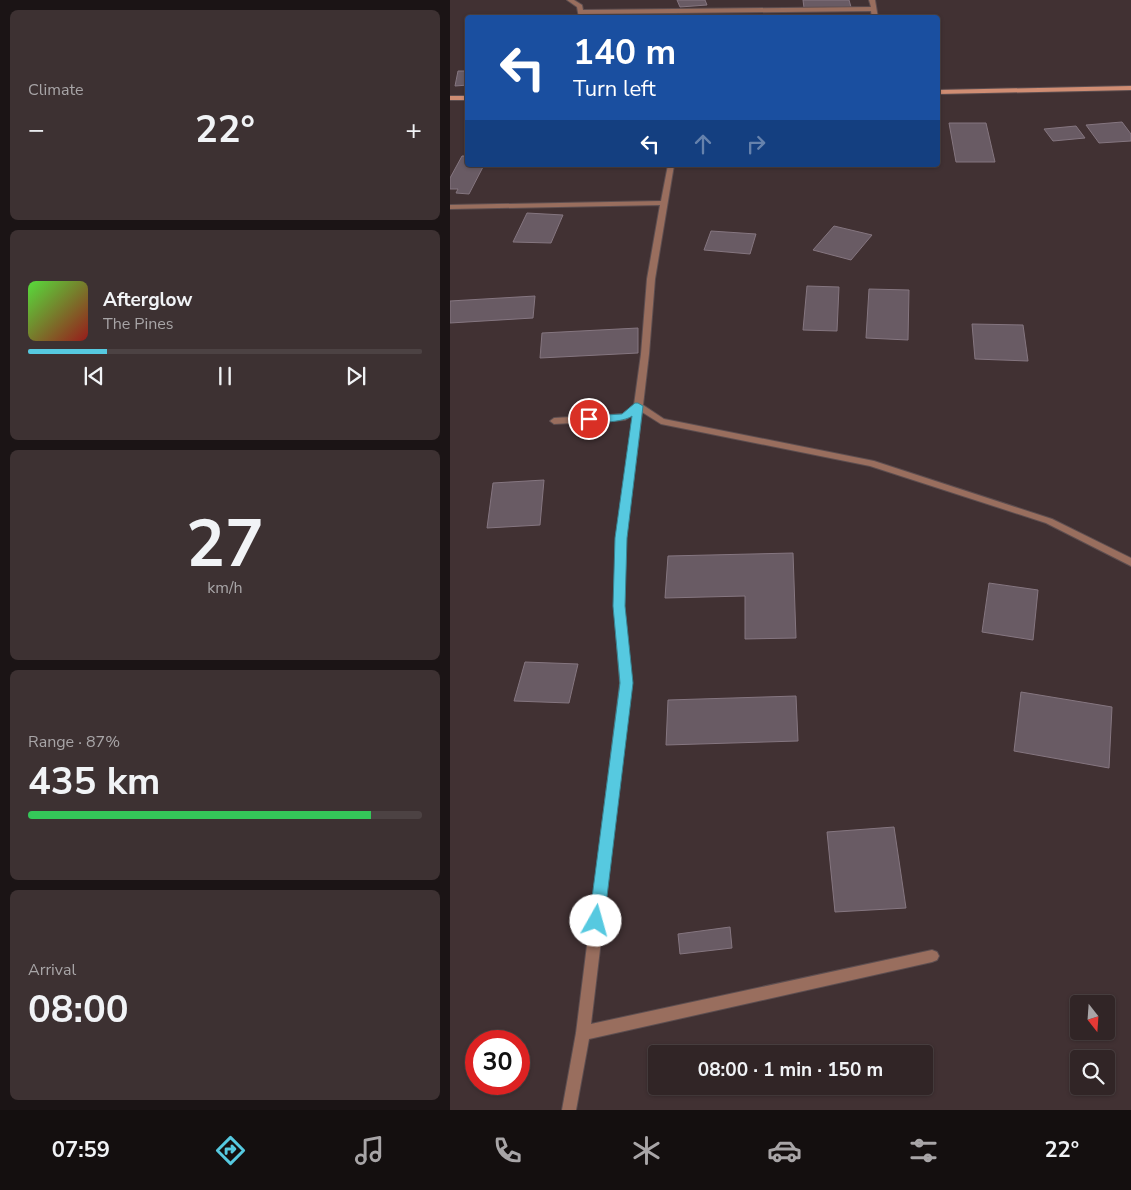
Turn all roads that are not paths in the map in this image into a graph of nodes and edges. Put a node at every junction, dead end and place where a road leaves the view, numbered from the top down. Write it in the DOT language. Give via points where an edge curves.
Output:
graph roads {
  1 [pos="570,0"];
  2 [pos="872,0"];
  3 [pos="874,9"];
  4 [pos="581,15"];
  5 [pos="875,15"];
  6 [pos="1131,88"];
  7 [pos="940,92"];
  8 [pos="450,98"];
  9 [pos="465,98"];
  10 [pos="671,167"];
  11 [pos="664,203"];
  12 [pos="450,207"];
  13 [pos="638,406"];
  14 [pos="554,421"];
  15 [pos="1131,562"];
  16 [pos="932,956"];
  17 [pos="583,1033"];
  18 [pos="569,1110"];
  1 -- 4 [label="street" via="580,6"];
  2 -- 3 [label="street"];
  3 -- 4 [label="street"];
  3 -- 5 [label="street"];
  6 -- 7 [label="street"];
  8 -- 9 [label="street"];
  10 -- 11 [label="street"];
  11 -- 12 [label="street"];
  11 -- 13 [label="street" via="651,279"];
  13 -- 14 [label="street" via="625,417"];
  13 -- 15 [label="street" via="661,421 871,464 1049,521"];
  13 -- 17 [label="street" via="621,538 619,606 626,683"];
  16 -- 17 [label="street"];
  17 -- 18 [label="street"];
}
